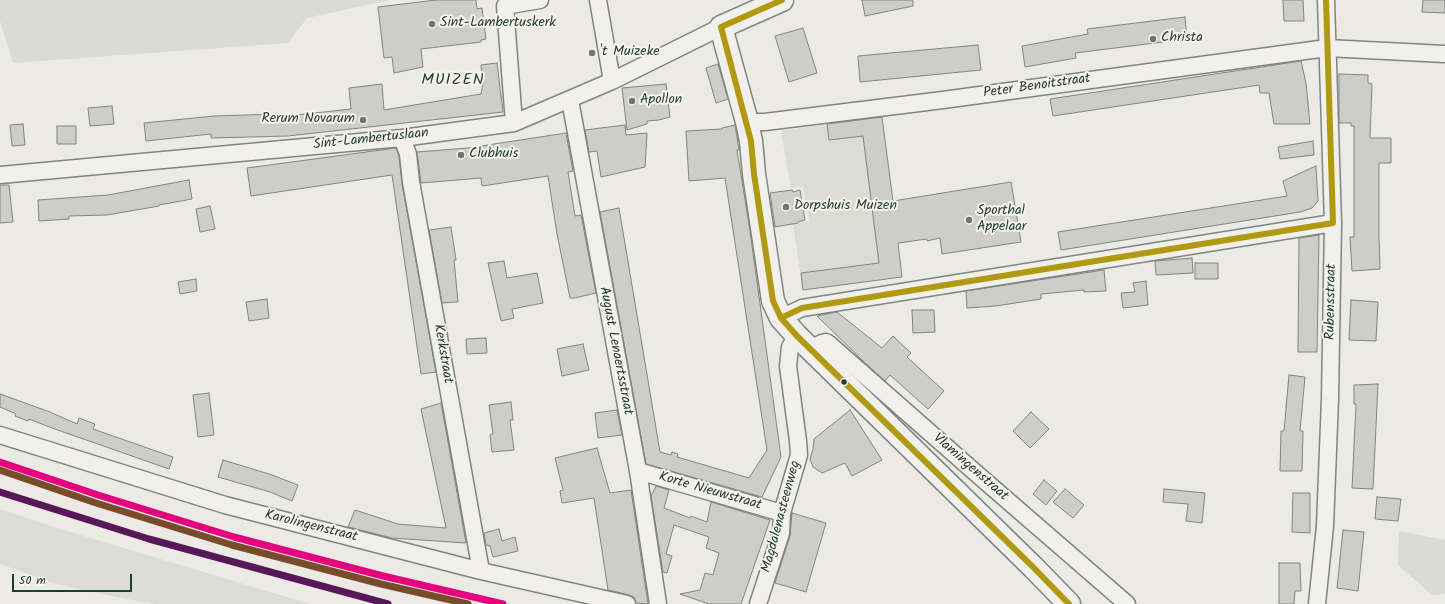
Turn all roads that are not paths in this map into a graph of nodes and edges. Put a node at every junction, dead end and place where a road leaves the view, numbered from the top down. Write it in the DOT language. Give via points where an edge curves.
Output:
graph roads {
  1 [pos="540,0"];
  2 [pos="598,0"];
  3 [pos="782,0"];
  4 [pos="1326,0"];
  5 [pos="721,27"];
  6 [pos="1327,48"];
  7 [pos="1445,54"];
  8 [pos="612,81"];
  9 [pos="570,100"];
  10 [pos="747,122"];
  11 [pos="514,123"];
  12 [pos="402,138"];
  13 [pos="0,175"];
  14 [pos="1333,223"];
  15 [pos="781,318"];
  16 [pos="803,343"];
  17 [pos="0,434"];
  18 [pos="638,471"];
  19 [pos="782,513"];
  20 [pos="481,570"];
  21 [pos="627,604"];
  22 [pos="658,604"];
  23 [pos="758,604"];
  24 [pos="1069,604"];
  25 [pos="1127,604"];
  26 [pos="1317,604"];
  1 -- 11 [label="street" via="505,6"];
  2 -- 8 [label="street"];
  3 -- 5 [label="street"];
  4 -- 6 [label="street, Rubensstraat"];
  5 -- 8 [label="street, Sint-Lambertuslaan"];
  5 -- 10 [label="street"];
  6 -- 7 [label="street, Peter Benoitstraat"];
  6 -- 10 [label="street, Peter Benoitstraat" via="764,122"];
  6 -- 14 [label="street, Rubensstraat"];
  8 -- 9 [label="street, Sint-Lambertuslaan"];
  9 -- 11 [label="street, Sint-Lambertuslaan"];
  9 -- 18 [label="street, August Lenaertsstraat"];
  10 -- 15 [label="street" via="770,288"];
  11 -- 12 [label="street, Sint-Lambertuslaan"];
  12 -- 13 [label="street, Sint-Lambertuslaan"];
  12 -- 20 [label="street, Kerkstraat" via="408,154"];
  14 -- 15 [label="street" via="802,308"];
  14 -- 26 [label="street, Rubensstraat" via="1325,526"];
  15 -- 16 [label="street"];
  16 -- 19 [label="street, Magdalenasteenweg" via="790,347 788,366 799,455"];
  16 -- 24 [label="street"];
  16 -- 25 [label="street, Vlamingenstraat" via="829,344"];
  17 -- 20 [label="street, Karolingenstraat" via="225,505"];
  18 -- 19 [label="street, Korte Nieuwstraat"];
  18 -- 22 [label="street, August Lenaertsstraat"];
  19 -- 23 [label="street, Magdalenasteenweg" via="781,533"];
  20 -- 21 [label="street, Karolingenstraat"];
}
